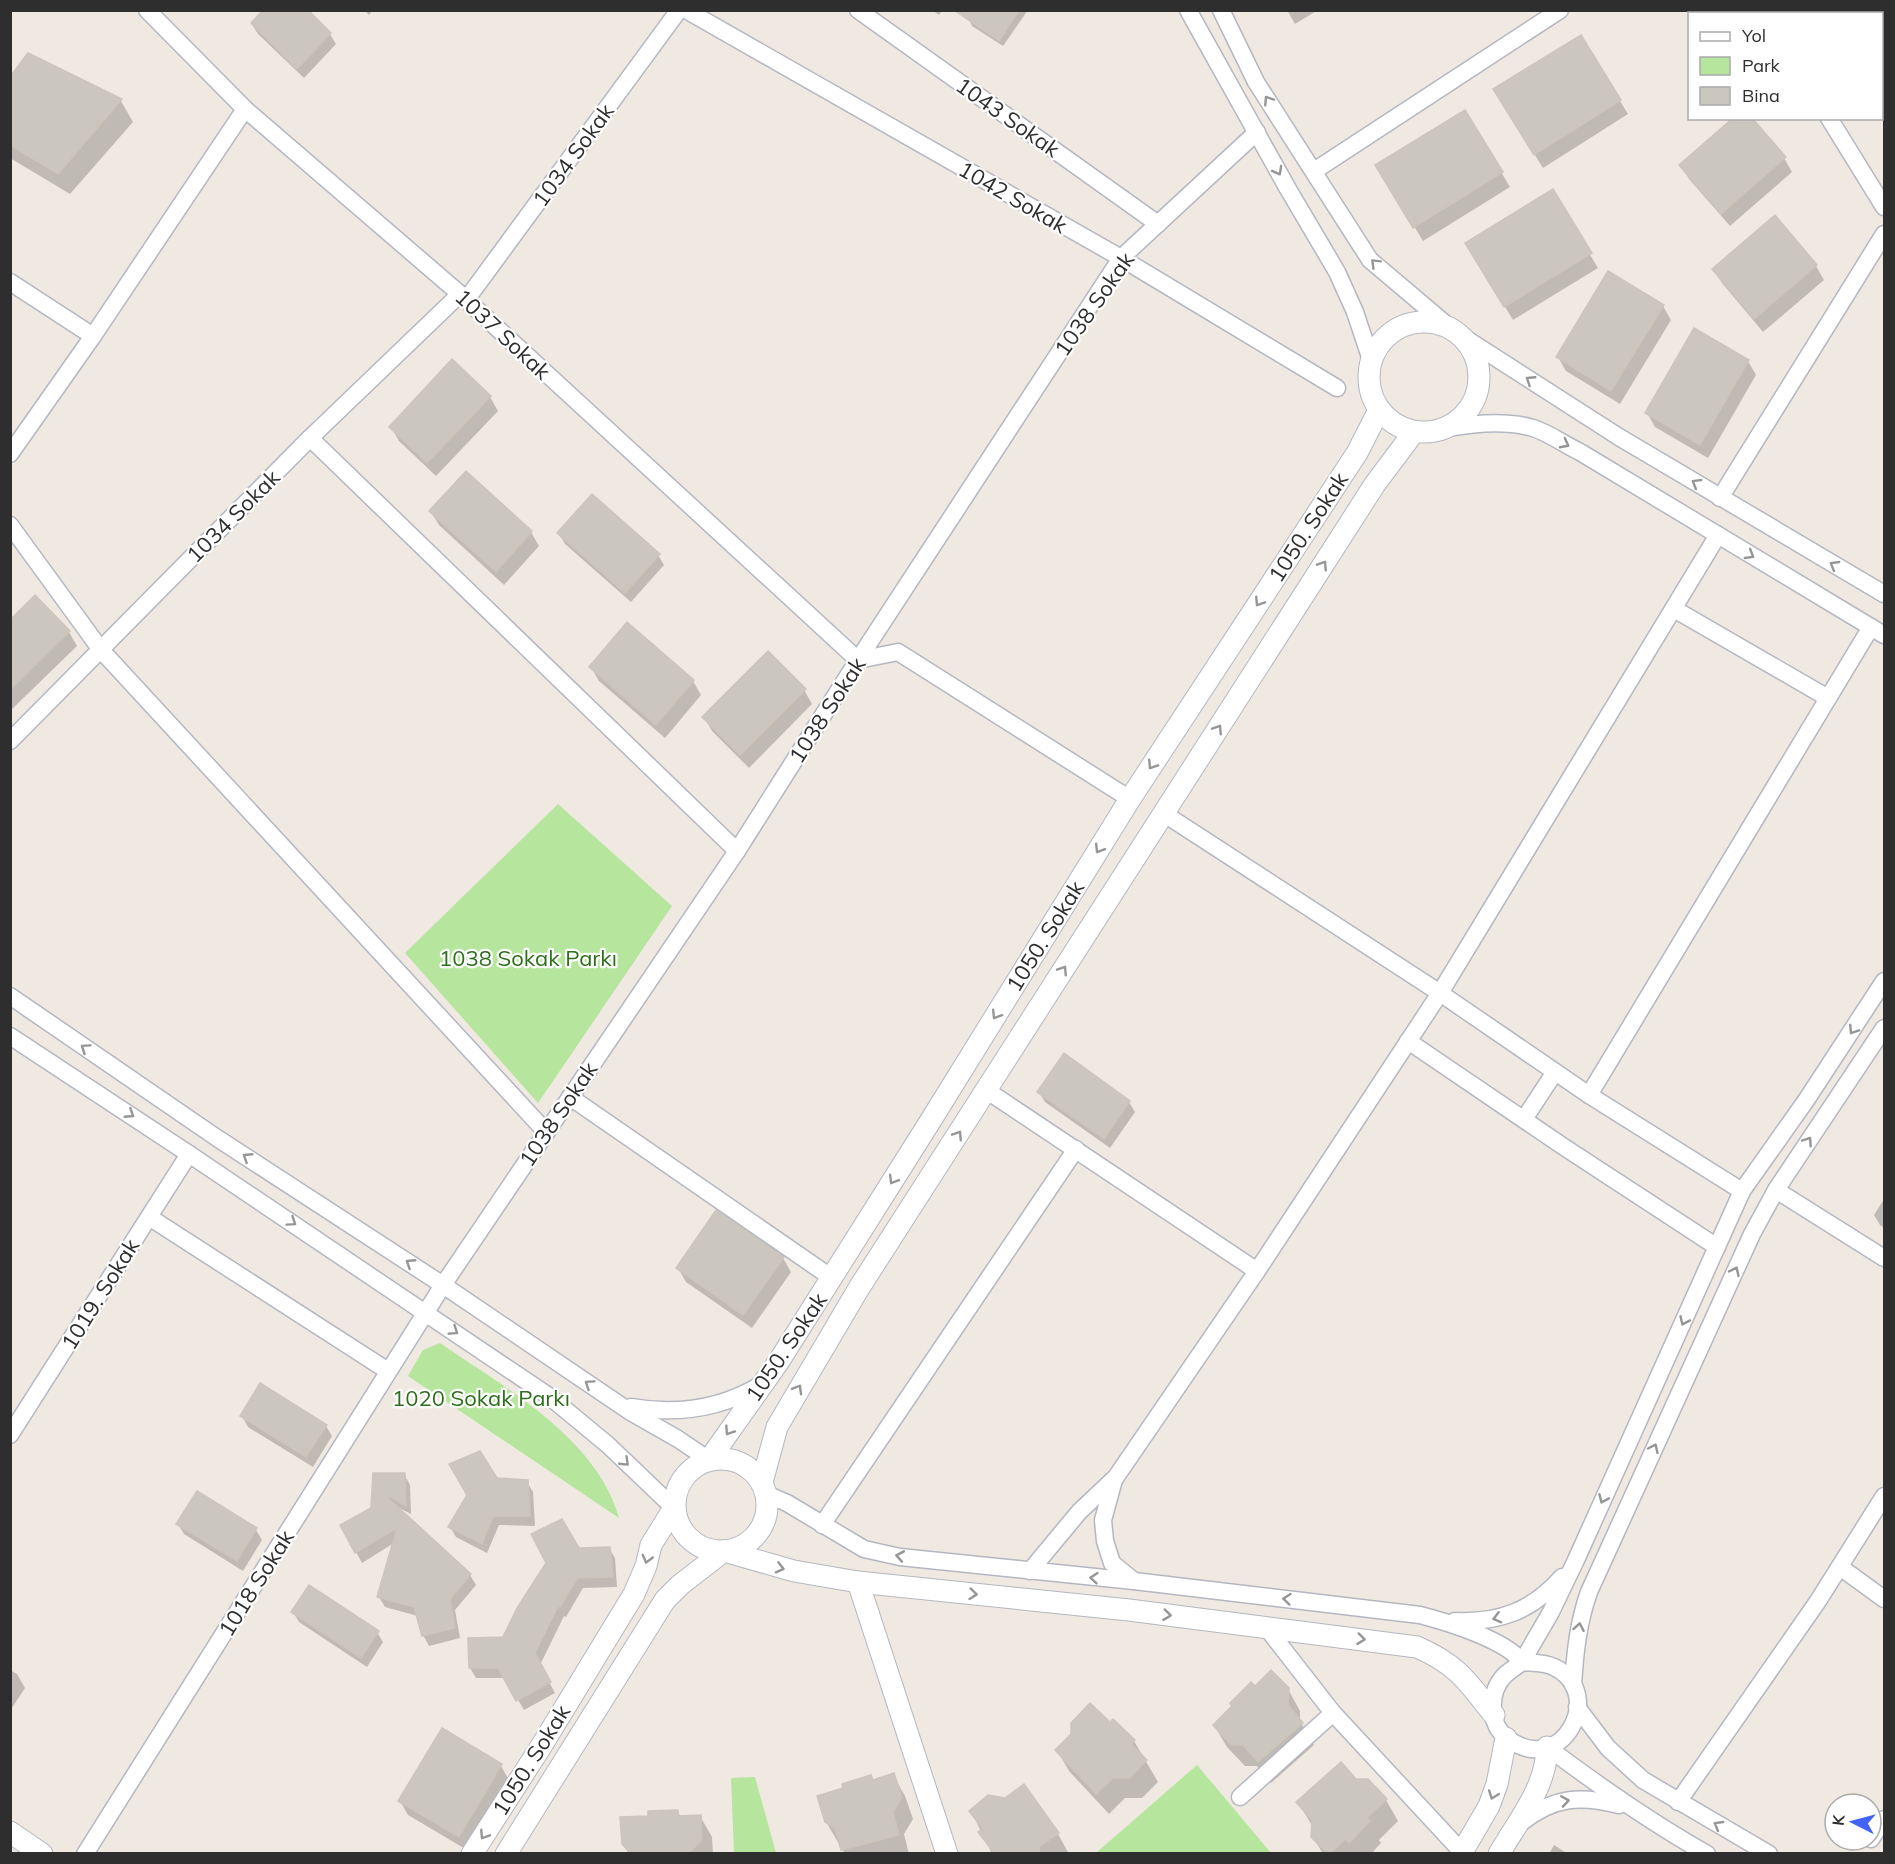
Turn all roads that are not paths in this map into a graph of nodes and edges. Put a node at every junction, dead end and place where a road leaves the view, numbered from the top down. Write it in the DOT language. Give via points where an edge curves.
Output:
graph roads {
  1 [pos="147,10"];
  2 [pos="679,10"];
  3 [pos="686,10"];
  4 [pos="858,10"];
  5 [pos="1188,10"];
  6 [pos="1221,10"];
  7 [pos="1560,10"];
  8 [pos="245,109"];
  9 [pos="1830,120"];
  10 [pos="1257,132"];
  11 [pos="1314,171"];
  12 [pos="1884,207"];
  13 [pos="1158,224"];
  14 [pos="1884,234"];
  15 [pos="1121,258"];
  16 [pos="10,282"];
  17 [pos="463,297"];
  18 [pos="1454,331"];
  19 [pos="93,336"];
  20 [pos="1371,360"];
  21 [pos="1337,388"];
  22 [pos="1379,410"];
  23 [pos="1448,428"];
  24 [pos="1414,432"];
  25 [pos="310,438"];
  26 [pos="10,454"];
  27 [pos="1720,498"];
  28 [pos="10,525"];
  29 [pos="1718,536"];
  30 [pos="1884,594"];
  31 [pos="1674,609"];
  32 [pos="1878,631"];
  33 [pos="101,650"];
  34 [pos="858,660"];
  35 [pos="1828,698"];
  36 [pos="10,741"];
  37 [pos="1130,799"];
  38 [pos="1163,813"];
  39 [pos="737,851"];
  40 [pos="1884,981"];
  41 [pos="1440,993"];
  42 [pos="10,996"];
  43 [pos="1882,1036"];
  44 [pos="11,1039"];
  45 [pos="1408,1041"];
  46 [pos="1555,1072"];
  47 [pos="986,1090"];
  48 [pos="1589,1095"];
  49 [pos="570,1097"];
  50 [pos="1524,1119"];
  51 [pos="546,1132"];
  52 [pos="1076,1149"];
  53 [pos="189,1154"];
  54 [pos="1776,1190"];
  55 [pos="1742,1191"];
  56 [pos="149,1217"];
  57 [pos="1717,1247"];
  58 [pos="1884,1258"];
  59 [pos="1257,1271"];
  60 [pos="832,1278"];
  61 [pos="443,1285"];
  62 [pos="426,1312"];
  63 [pos="388,1371"];
  64 [pos="762,1384"];
  65 [pos="620,1406"];
  66 [pos="12,1428"];
  67 [pos="709,1460"];
  68 [pos="1116,1477"];
  69 [pos="764,1488"];
  70 [pos="1884,1496"];
  71 [pos="674,1508"];
  72 [pos="822,1525"];
  73 [pos="724,1551"];
  74 [pos="1576,1560"];
  75 [pos="1840,1567"];
  76 [pos="1030,1571"];
  77 [pos="1134,1581"];
  78 [pos="858,1582"];
  79 [pos="1884,1599"];
  80 [pos="1441,1621"];
  81 [pos="1266,1627"];
  82 [pos="1522,1662"];
  83 [pos="1573,1685"];
  84 [pos="1577,1707"];
  85 [pos="1333,1713"];
  86 [pos="1494,1714"];
  87 [pos="1506,1738"];
  88 [pos="1547,1747"];
  89 [pos="1240,1797"];
  90 [pos="1677,1802"];
  91 [pos="1633,1809"];
  92 [pos="1514,1828"];
  93 [pos="10,1832"];
  94 [pos="1462,1853"];
  95 [pos="42,1854"];
  96 [pos="85,1854"];
  97 [pos="472,1854"];
  98 [pos="506,1854"];
  99 [pos="947,1854"];
  100 [pos="1499,1854"];
  101 [pos="1707,1854"];
  102 [pos="1769,1854"];
  1 -- 8 [label="street, 1037 Sokak"];
  2 -- 17 [label="street, 1034 Sokak"];
  3 -- 15 [label="street, 1042 Sokak"];
  4 -- 13 [label="street, 1043 Sokak"];
  5 -- 10 [label="street"];
  11 -- 6 [label="street, one-way" via="1256,82"];
  7 -- 11 [label="street"];
  8 -- 17 [label="street, 1037 Sokak"];
  8 -- 19 [label="street"];
  9 -- 12 [label="street"];
  10 -- 13 [label="street, 1038 Sokak"];
  10 -- 20 [label="street, one-way" via="1337,272"];
  18 -- 11 [label="street, one-way" via="1370,260"];
  13 -- 15 [label="street, 1038 Sokak"];
  14 -- 27 [label="street"];
  15 -- 21 [label="street, 1042 Sokak"];
  15 -- 34 [label="street, 1038 Sokak"];
  16 -- 19 [label="street"];
  17 -- 25 [label="street, 1034 Sokak"];
  17 -- 34 [label="street, 1037 Sokak"];
  18 -- 20 [label="street" via="1430,321 1412,322 1382,340"];
  18 -- 23 [label="street" via="1472,349 1479,384 1464,416"];
  27 -- 18 [label="street, one-way"];
  19 -- 26 [label="street"];
  20 -- 22 [label="street" via="1370,393"];
  22 -- 24 [label="street" via="1392,423"];
  22 -- 37 [label="street, 1050. Sokak, one-way" via="1357,453"];
  23 -- 24 [label="street"];
  23 -- 29 [label="street, one-way" via="1475,423 1534,428"];
  38 -- 24 [label="street, 1050. Sokak, one-way" via="1375,484"];
  25 -- 33 [label="street, 1034 Sokak"];
  25 -- 39 [label="street"];
  30 -- 27 [label="street, one-way"];
  28 -- 33 [label="street"];
  29 -- 31 [label="street"];
  29 -- 32 [label="street, one-way"];
  31 -- 35 [label="street"];
  31 -- 41 [label="street"];
  32 -- 35 [label="street"];
  33 -- 36 [label="street, 1034 Sokak"];
  33 -- 51 [label="street"];
  34 -- 37 [label="street" via="898,652"];
  34 -- 39 [label="street, 1038 Sokak"];
  35 -- 48 [label="street"];
  37 -- 60 [label="street, 1050. Sokak, one-way"];
  38 -- 41 [label="street"];
  47 -- 38 [label="street, 1050. Sokak, one-way"];
  39 -- 49 [label="street, 1038 Sokak"];
  40 -- 55 [label="street, one-way" via="1808,1099"];
  41 -- 45 [label="street"];
  41 -- 46 [label="street"];
  61 -- 42 [label="street, one-way" via="217,1138"];
  54 -- 43 [label="street, one-way"];
  44 -- 53 [label="street, one-way"];
  45 -- 50 [label="street"];
  45 -- 59 [label="street"];
  46 -- 48 [label="street"];
  46 -- 50 [label="street"];
  47 -- 52 [label="street"];
  69 -- 47 [label="street, 1050. Sokak, one-way" via="777,1427 859,1288"];
  48 -- 55 [label="street"];
  49 -- 51 [label="street, 1038 Sokak"];
  49 -- 60 [label="street"];
  50 -- 57 [label="street"];
  51 -- 61 [label="street, 1038 Sokak"];
  52 -- 59 [label="street"];
  52 -- 72 [label="street"];
  53 -- 56 [label="street, 1019. Sokak"];
  53 -- 62 [label="street, one-way"];
  54 -- 58 [label="street"];
  83 -- 54 [label="street, one-way" via="1575,1650 1588,1592 1752,1234"];
  55 -- 57 [label="street"];
  56 -- 63 [label="street"];
  56 -- 66 [label="street, 1019. Sokak"];
  57 -- 74 [label="street, one-way"];
  59 -- 68 [label="street"];
  60 -- 64 [label="street, 1050. Sokak"];
  61 -- 62 [label="street, 1038 Sokak"];
  65 -- 61 [label="street, one-way"];
  62 -- 63 [label="street, 1018 Sokak"];
  62 -- 71 [label="street, one-way" via="550,1397"];
  63 -- 96 [label="street, 1018 Sokak"];
  64 -- 65 [label="street" via="746,1394 704,1408 656,1411"];
  64 -- 67 [label="street, 1050. Sokak, one-way"];
  65 -- 67 [label="street"];
  67 -- 69 [label="street" via="729,1459 743,1464"];
  67 -- 71 [label="street" via="688,1472 680,1484"];
  68 -- 76 [label="street" via="1079,1512"];
  68 -- 77 [label="street" via="1103,1521 1105,1541 1112,1563"];
  69 -- 72 [label="street"];
  69 -- 73 [label="street" via="766,1514 761,1528 751,1540"];
  70 -- 75 [label="street"];
  71 -- 73 [label="street" via="682,1530 693,1541"];
  71 -- 97 [label="street, 1050. Sokak, one-way" via="651,1545 634,1594"];
  76 -- 72 [label="street, one-way" via="900,1557 864,1549"];
  73 -- 78 [label="street, one-way" via="794,1571"];
  73 -- 98 [label="street, 1050. Sokak" via="665,1600"];
  74 -- 80 [label="street, one-way" via="1549,1592 1524,1608 1501,1618 1477,1622"];
  74 -- 82 [label="street"];
  75 -- 79 [label="street"];
  75 -- 90 [label="street"];
  77 -- 76 [label="street, one-way"];
  80 -- 77 [label="street, one-way"];
  78 -- 81 [label="street, one-way"];
  78 -- 99 [label="street"];
  80 -- 82 [label="street" via="1493,1641"];
  81 -- 85 [label="street"];
  81 -- 86 [label="street, one-way" via="1417,1647 1454,1667"];
  82 -- 83 [label="street" via="1554,1666"];
  82 -- 86 [label="street" via="1503,1677 1496,1689"];
  83 -- 84 [label="street"];
  84 -- 88 [label="street" via="1574,1725 1565,1737"];
  84 -- 90 [label="street" via="1608,1748 1643,1780"];
  85 -- 89 [label="street"];
  85 -- 94 [label="street"];
  86 -- 87 [label="street"];
  87 -- 88 [label="street" via="1524,1748"];
  87 -- 94 [label="street, one-way" via="1489,1806"];
  88 -- 91 [label="street"];
  88 -- 92 [label="street" via="1541,1778"];
  102 -- 90 [label="street, one-way"];
  92 -- 91 [label="street, one-way" via="1537,1810 1561,1800 1598,1800"];
  91 -- 101 [label="street"];
  92 -- 100 [label="street"];
  93 -- 95 [label="street"];
}
